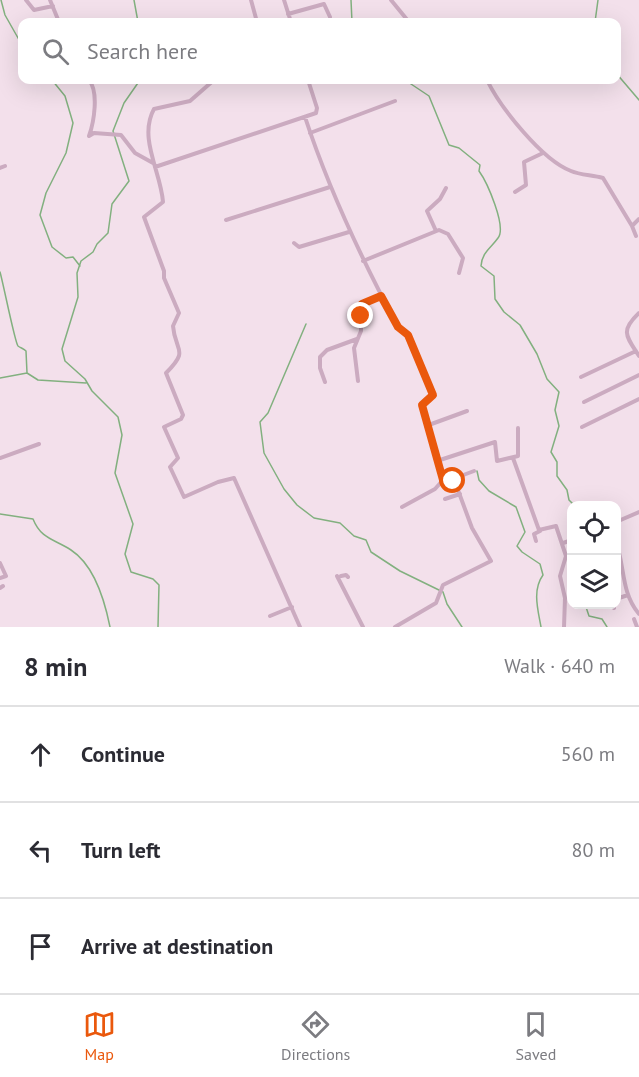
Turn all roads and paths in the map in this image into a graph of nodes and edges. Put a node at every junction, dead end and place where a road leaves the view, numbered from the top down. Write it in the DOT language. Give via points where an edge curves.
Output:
graph roads {
  1 [pos="26,0"];
  2 [pos="50,0"];
  3 [pos="251,0"];
  4 [pos="285,0"];
  5 [pos="391,0"];
  6 [pos="53,6"];
  7 [pos="288,14"];
  8 [pos="330,17"];
  9 [pos="58,18"];
  10 [pos="256,18"];
  11 [pos="290,18"];
  12 [pos="406,18"];
  13 [pos="91,84"];
  14 [pos="209,84"];
  15 [pos="309,84"];
  16 [pos="490,84"];
  17 [pos="395,101"];
  18 [pos="304,117"];
  19 [pos="310,133"];
  20 [pos="543,153"];
  21 [pos="154,165"];
  22 [pos="330,187"];
  23 [pos="446,188"];
  24 [pos="514,192"];
  25 [pos="639,219"];
  26 [pos="226,220"];
  27 [pos="632,226"];
  28 [pos="436,231"];
  29 [pos="349,232"];
  30 [pos="636,237"];
  31 [pos="294,243"];
  32 [pos="363,261"];
  33 [pos="459,273"];
  34 [pos="381,296"];
  35 [pos="639,313"];
  36 [pos="357,339"];
  37 [pos="636,351"];
  38 [pos="639,356"];
  39 [pos="639,375"];
  40 [pos="581,378"];
  41 [pos="358,381"];
  42 [pos="325,382"];
  43 [pos="639,399"];
  44 [pos="584,402"];
  45 [pos="467,411"];
  46 [pos="426,426"];
  47 [pos="582,427"];
  48 [pos="518,428"];
  49 [pos="39,444"];
  50 [pos="0,458"];
  51 [pos="513,458"];
  52 [pos="437,462"];
  53 [pos="474,471"];
  54 [pos="443,480"];
  55 [pos="449,480"];
  56 [pos="460,494"];
  57 [pos="445,499"];
  58 [pos="402,507"];
  59 [pos="639,512"];
  60 [pos="621,520"];
  61 [pos="540,531"];
  62 [pos="536,541"];
  63 [pos="567,542"];
  64 [pos="563,543"];
  65 [pos="620,555"];
  66 [pos="0,565"];
  67 [pos="348,577"];
  68 [pos="0,578"];
  69 [pos="628,595"];
  70 [pos="621,597"];
  71 [pos="292,607"];
  72 [pos="639,614"];
  73 [pos="270,616"];
  74 [pos="634,619"];
  75 [pos="300,627"];
  76 [pos="363,627"];
  77 [pos="395,627"];
  78 [pos="564,627"];
  79 [pos="637,627"];
  1 -- 6 [label="street" via="34,10"];
  2 -- 6 [label="street"];
  3 -- 10 [label="street"];
  4 -- 7 [label="street"];
  5 -- 12 [label="street"];
  6 -- 9 [label="street"];
  7 -- 8 [label="street" via="324,4"];
  7 -- 11 [label="street"];
  13 -- 21 [label="street" via="94,91 89,136 121,135 135,153"];
  14 -- 21 [label="street" via="190,101 154,109 149,130"];
  15 -- 18 [label="street" via="317,111"];
  16 -- 20 [label="street"];
  17 -- 19 [label="street"];
  18 -- 19 [label="street"];
  18 -- 21 [label="street"];
  19 -- 22 [label="street"];
  20 -- 24 [label="street" via="523,164 526,185"];
  20 -- 27 [label="street" via="573,172 603,178"];
  21 -- 71 [label="street" via="163,202 144,217 179,313 173,326 181,351 166,373 183,415 164,427 178,458 171,470 184,497 234,478"];
  22 -- 26 [label="street"];
  22 -- 29 [label="street"];
  23 -- 28 [label="street" via="440,200 427,211"];
  25 -- 27 [label="street"];
  27 -- 30 [label="street"];
  28 -- 32 [label="street"];
  28 -- 33 [label="street" via="448,234 463,258"];
  29 -- 31 [label="street" via="299,247"];
  29 -- 32 [label="street"];
  32 -- 34 [label="street"];
  34 -- 36 [label="street" via="362,304"];
  34 -- 46 [label="street" via="398,327 408,335 431,391 432,397 422,403"];
  35 -- 37 [label="street" via="626,329"];
  36 -- 41 [label="street" via="354,348"];
  36 -- 42 [label="street" via="330,348 320,357"];
  37 -- 38 [label="street"];
  37 -- 40 [label="street"];
  39 -- 44 [label="street"];
  43 -- 47 [label="street"];
  45 -- 46 [label="street"];
  46 -- 52 [label="street"];
  48 -- 51 [label="street" via="519,456"];
  49 -- 50 [label="street"];
  51 -- 52 [label="street" via="497,462 495,442"];
  51 -- 61 [label="street"];
  52 -- 54 [label="street"];
  53 -- 55 [label="street"];
  54 -- 55 [label="street"];
  54 -- 58 [label="street" via="435,489"];
  55 -- 56 [label="street" via="455,482"];
  56 -- 57 [label="street"];
  56 -- 77 [label="street" via="472,528 491,561 441,590 436,603"];
  59 -- 60 [label="street"];
  61 -- 62 [label="street" via="534,534"];
  61 -- 64 [label="street" via="556,526"];
  63 -- 64 [label="street"];
  64 -- 78 [label="street" via="566,556 560,580 565,598"];
  65 -- 69 [label="street"];
  66 -- 68 [label="street" via="6,576"];
  67 -- 76 [label="street" via="339,577"];
  69 -- 70 [label="street"];
  69 -- 72 [label="street"];
  71 -- 73 [label="street"];
  71 -- 75 [label="street"];
  74 -- 79 [label="street"];
}
